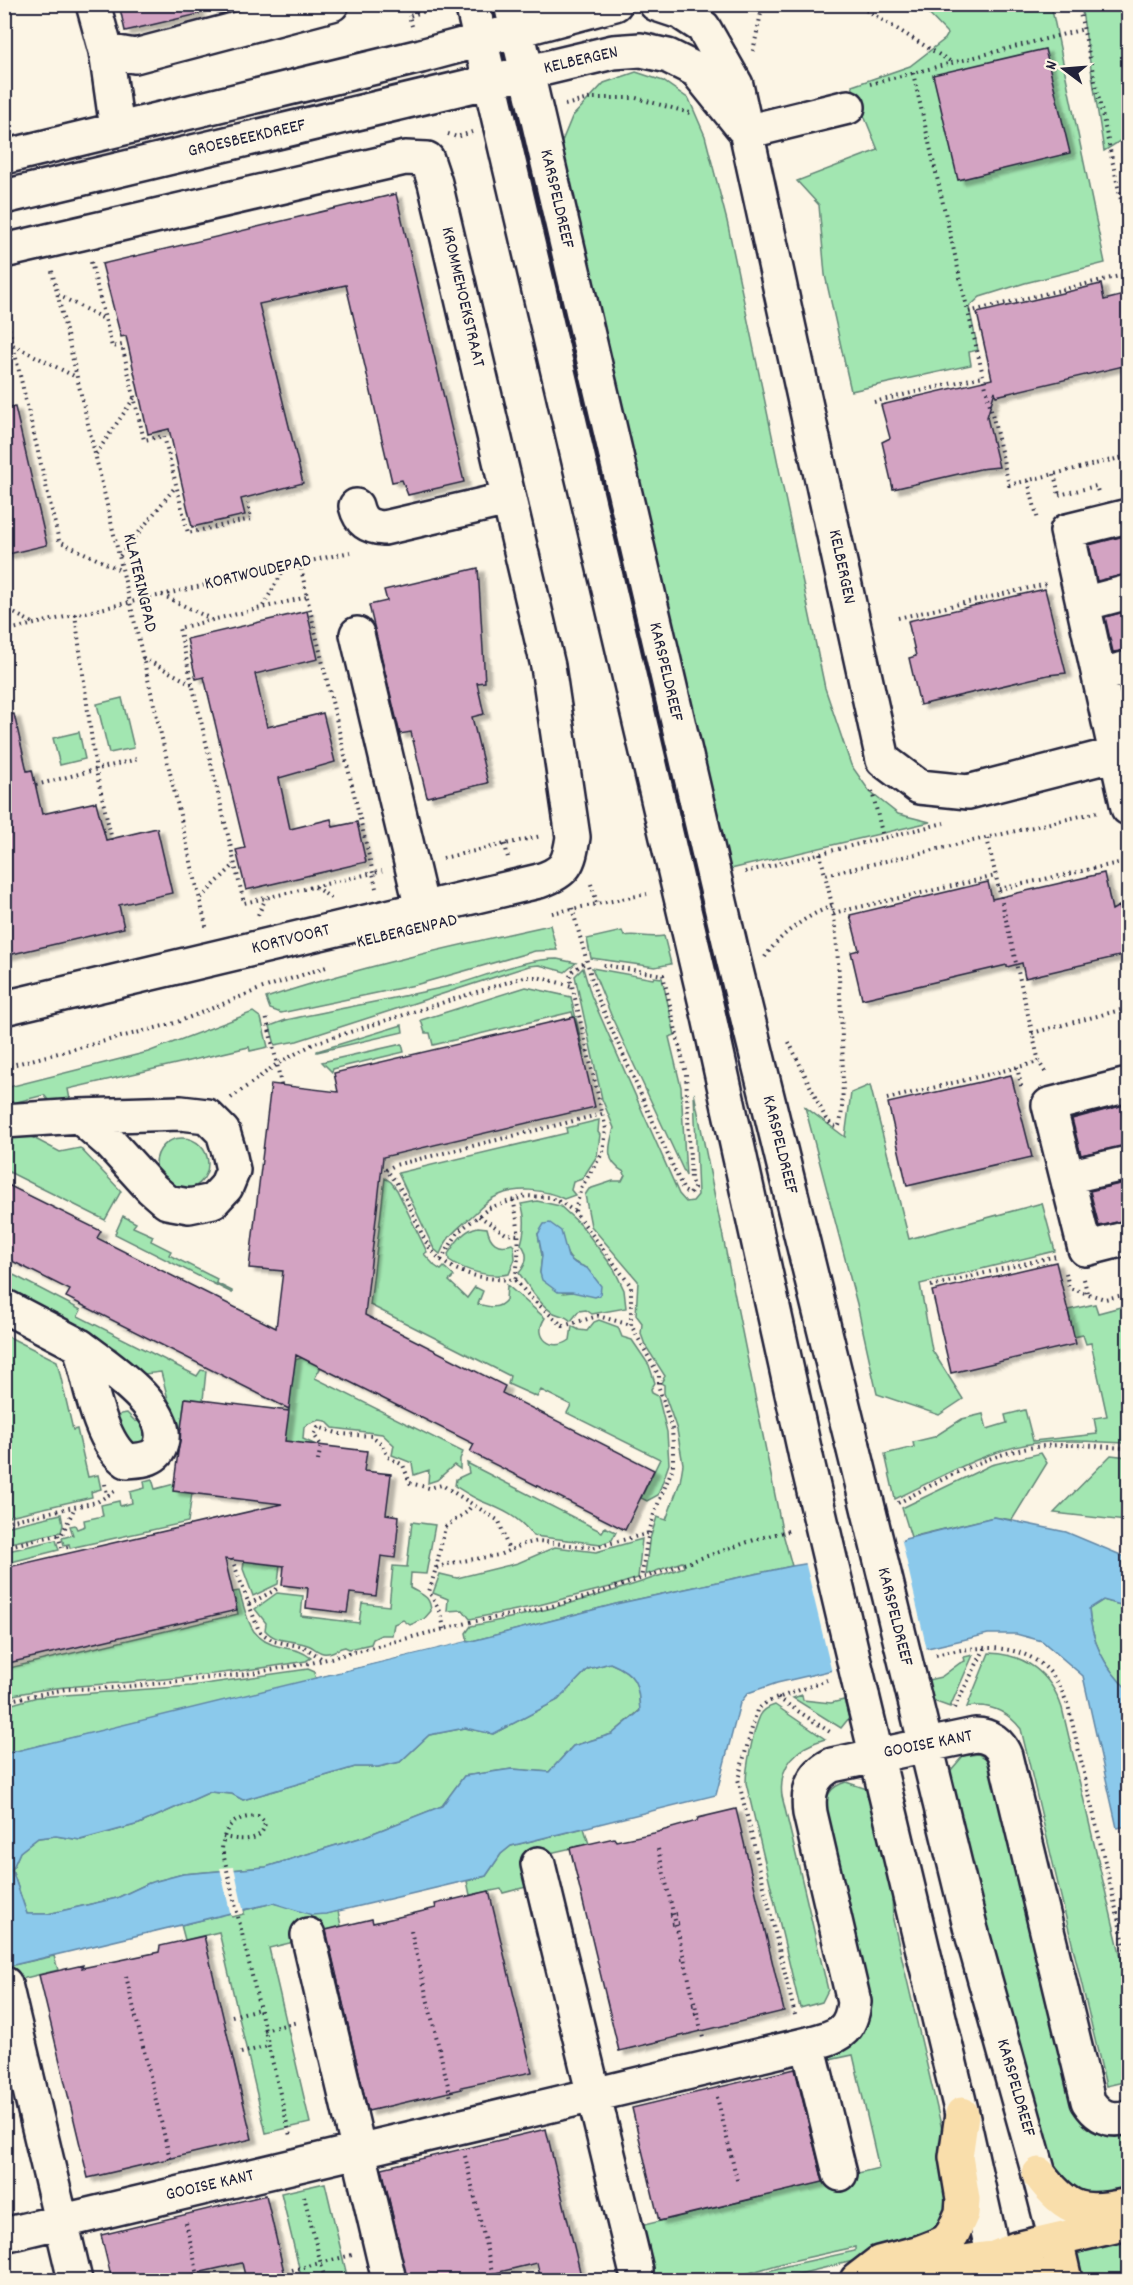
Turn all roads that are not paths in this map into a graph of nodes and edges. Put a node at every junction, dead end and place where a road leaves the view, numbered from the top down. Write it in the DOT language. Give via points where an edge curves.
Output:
graph roads {
  1 [pos="93,4"];
  2 [pos="332,4"];
  3 [pos="472,4"];
  4 [pos="615,4"];
  5 [pos="656,4"];
  6 [pos="514,17"];
  7 [pos="480,39"];
  8 [pos="106,51"];
  9 [pos="527,74"];
  10 [pos="491,82"];
  11 [pos="848,107"];
  12 [pos="117,129"];
  13 [pos="747,132"];
  14 [pos="4,157"];
  15 [pos="4,196"];
  16 [pos="5,250"];
  17 [pos="508,499"];
  18 [pos="356,506"];
  19 [pos="1128,516"];
  20 [pos="1128,592"];
  21 [pos="1083,604"];
  22 [pos="357,634"];
  23 [pos="1114,672"];
  24 [pos="1122,752"];
  25 [pos="1128,807"];
  26 [pos="570,859"];
  27 [pos="422,909"];
  28 [pos="4,1008"];
  29 [pos="1128,1085"];
  30 [pos="79,1116"];
  31 [pos="4,1121"];
  32 [pos="1128,1163"];
  33 [pos="1067,1177"];
  34 [pos="1128,1238"];
  35 [pos="4,1306"];
  36 [pos="80,1346"];
  37 [pos="926,1744"];
  38 [pos="876,1756"];
  39 [pos="538,1864"];
  40 [pos="308,1935"];
  41 [pos="5,1984"];
  42 [pos="805,2045"];
  43 [pos="593,2094"];
  44 [pos="962,2114"];
  45 [pos="1128,2117"];
  46 [pos="358,2150"];
  47 [pos="840,2174"];
  48 [pos="1039,2174"];
  49 [pos="1128,2204"];
  50 [pos="61,2221"];
  51 [pos="1128,2223"];
  52 [pos="4,2235"];
  53 [pos="1056,2240"];
  54 [pos="997,2269"];
  55 [pos="636,2271"];
  56 [pos="75,2280"];
  57 [pos="390,2280"];
  58 [pos="857,2280"];
  59 [pos="881,2280"];
  60 [pos="1040,2280"];
  61 [pos="1065,2280"];
  1 -- 8 [label="street"];
  2 -- 8 [label="street" via="135,56"];
  3 -- 7 [label="street, KARSPELDREEF"];
  4 -- 6 [label="street"];
  5 -- 13 [label="street, KELBERGEN" via="680,12 703,27 736,85"];
  6 -- 7 [label="street"];
  6 -- 9 [label="street, KARSPELDREEF"];
  7 -- 10 [label="street, KARSPELDREEF"];
  7 -- 12 [label="street"];
  8 -- 12 [label="street"];
  9 -- 10 [label="street, KELBERGEN"];
  9 -- 13 [label="street, KELBERGEN" via="613,52 641,50 668,56 696,70"];
  9 -- 37 [label="street, KARSPELDREEF, bridge" via="734,963"];
  10 -- 15 [label="street, GROESBEEKDREEF"];
  10 -- 38 [label="street, KARSPELDREEF, bridge"];
  11 -- 13 [label="street"];
  12 -- 14 [label="street"];
  13 -- 24 [label="street, KELBERGEN" via="883,760 919,787 968,792"];
  16 -- 17 [label="street, KROMMEHOEKSTRAAT" via="405,158 427,159"];
  17 -- 18 [label="street" via="384,528 363,522"];
  17 -- 26 [label="street, KROMMEHOEKSTRAAT" via="548,666 573,837"];
  19 -- 21 [label="street" via="1067,531"];
  20 -- 21 [label="street"];
  21 -- 23 [label="street"];
  22 -- 27 [label="street"];
  23 -- 24 [label="street"];
  24 -- 25 [label="street"];
  26 -- 27 [label="street, KORTVOORT" via="552,877"];
  27 -- 28 [label="street, KORTVOORT"];
  29 -- 33 [label="street" via="1049,1105"];
  30 -- 30 [label="street" via="207,1116 223,1132 233,1170 226,1187 213,1201 189,1206 167,1202"];
  30 -- 31 [label="street"];
  32 -- 33 [label="street"];
  33 -- 34 [label="street" via="1085,1249"];
  35 -- 36 [label="street"];
  37 -- 38 [label="street, GOOISE KANT"];
  37 -- 45 [label="street, GOOISE KANT" via="981,1735 1001,1747 1088,2101 1098,2114 1118,2120"];
  37 -- 48 [label="street, KARSPELDREEF" via="971,1930"];
  38 -- 42 [label="street, GOOISE KANT" via="832,1765 811,1785 810,1813 854,2002 850,2021 841,2033"];
  38 -- 44 [label="street, KARSPELDREEF"];
  39 -- 43 [label="street"];
  40 -- 46 [label="street"];
  41 -- 50 [label="street"];
  42 -- 43 [label="street, GOOISE KANT"];
  42 -- 47 [label="street"];
  43 -- 46 [label="street, GOOISE KANT"];
  43 -- 55 [label="street"];
  44 -- 54 [label="street, KARSPELDREEF"];
  44 -- 58 [label="main road" via="956,2157 962,2213 953,2233 939,2245 879,2263"];
  46 -- 50 [label="street, GOOISE KANT"];
  46 -- 57 [label="street"];
  48 -- 49 [label="main road" via="1053,2192 1078,2207 1091,2211"];
  48 -- 53 [label="street, KARSPELDREEF"];
  50 -- 52 [label="street, GOOISE KANT"];
  50 -- 56 [label="street"];
  51 -- 53 [label="main road"];
  53 -- 54 [label="main road" via="1016,2249"];
  53 -- 61 [label="main road, KARSPELDREEF"];
  54 -- 59 [label="main road"];
  54 -- 60 [label="main road" via="1011,2259"];
}
